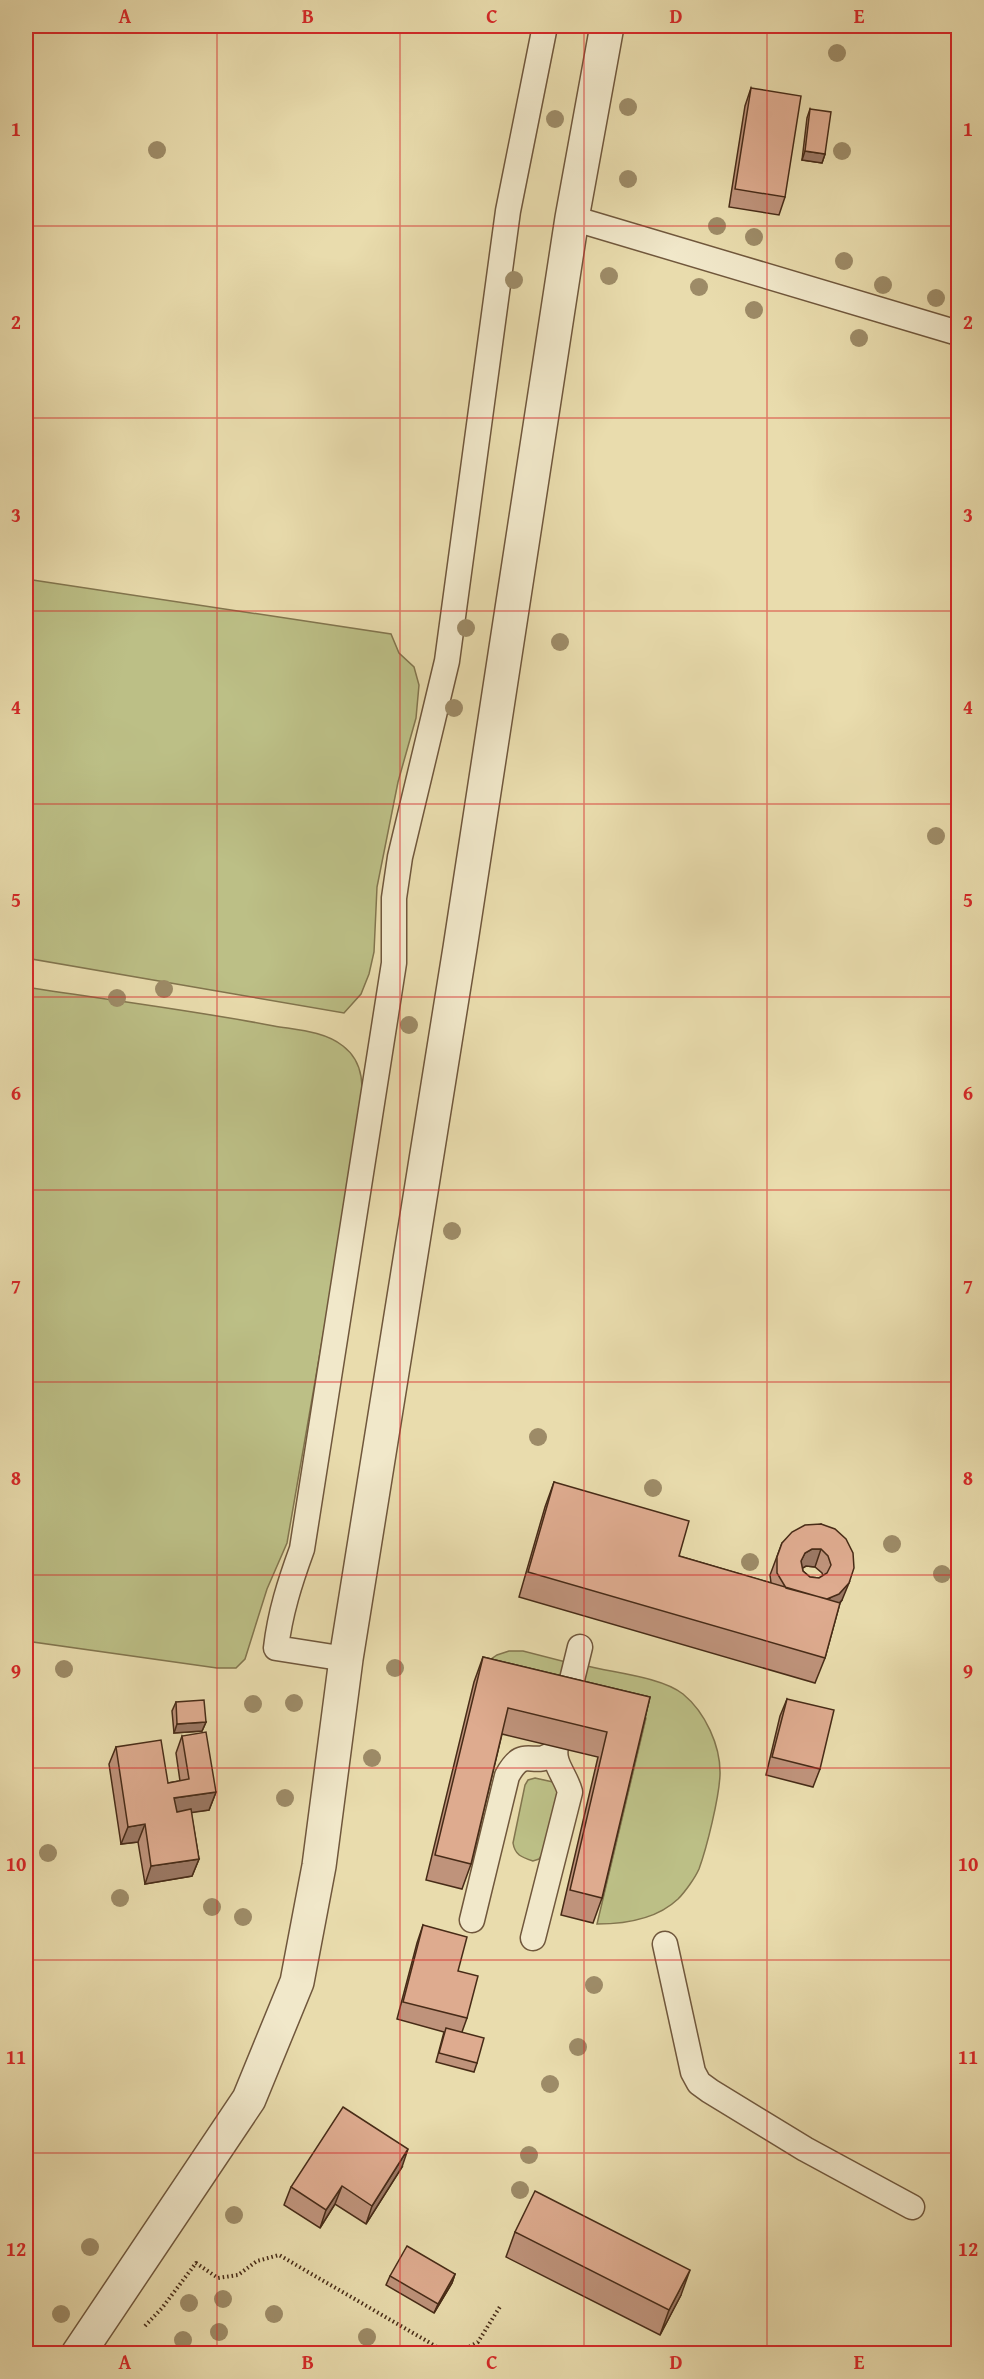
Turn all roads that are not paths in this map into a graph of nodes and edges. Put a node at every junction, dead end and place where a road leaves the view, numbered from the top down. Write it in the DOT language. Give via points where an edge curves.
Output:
graph roads {
  1 [pos="545,26"];
  2 [pos="607,26"];
  3 [pos="572,218"];
  4 [pos="958,333"];
  5 [pos="580,1647"];
  6 [pos="346,1659"];
  7 [pos="566,1704"];
  8 [pos="472,1920"];
  9 [pos="534,1938"];
  10 [pos="665,1944"];
  11 [pos="912,2207"];
  12 [pos="78,2354"];
  1 -- 6 [label="lane" via="508,211 447,661 400,857 394,898 394,963 302,1549 288,1588 276,1648"];
  2 -- 3 [label="street"];
  3 -- 4 [label="lane"];
  3 -- 6 [label="street"];
  5 -- 7 [label="lane"];
  6 -- 12 [label="street" via="319,1866 297,1982 249,2099"];
  8 -- 9 [label="lane" via="507,1776 521,1758 546,1759 556,1750 556,1762 570,1792"];
  10 -- 11 [label="lane" via="690,2061 699,2083 805,2149"];
}
